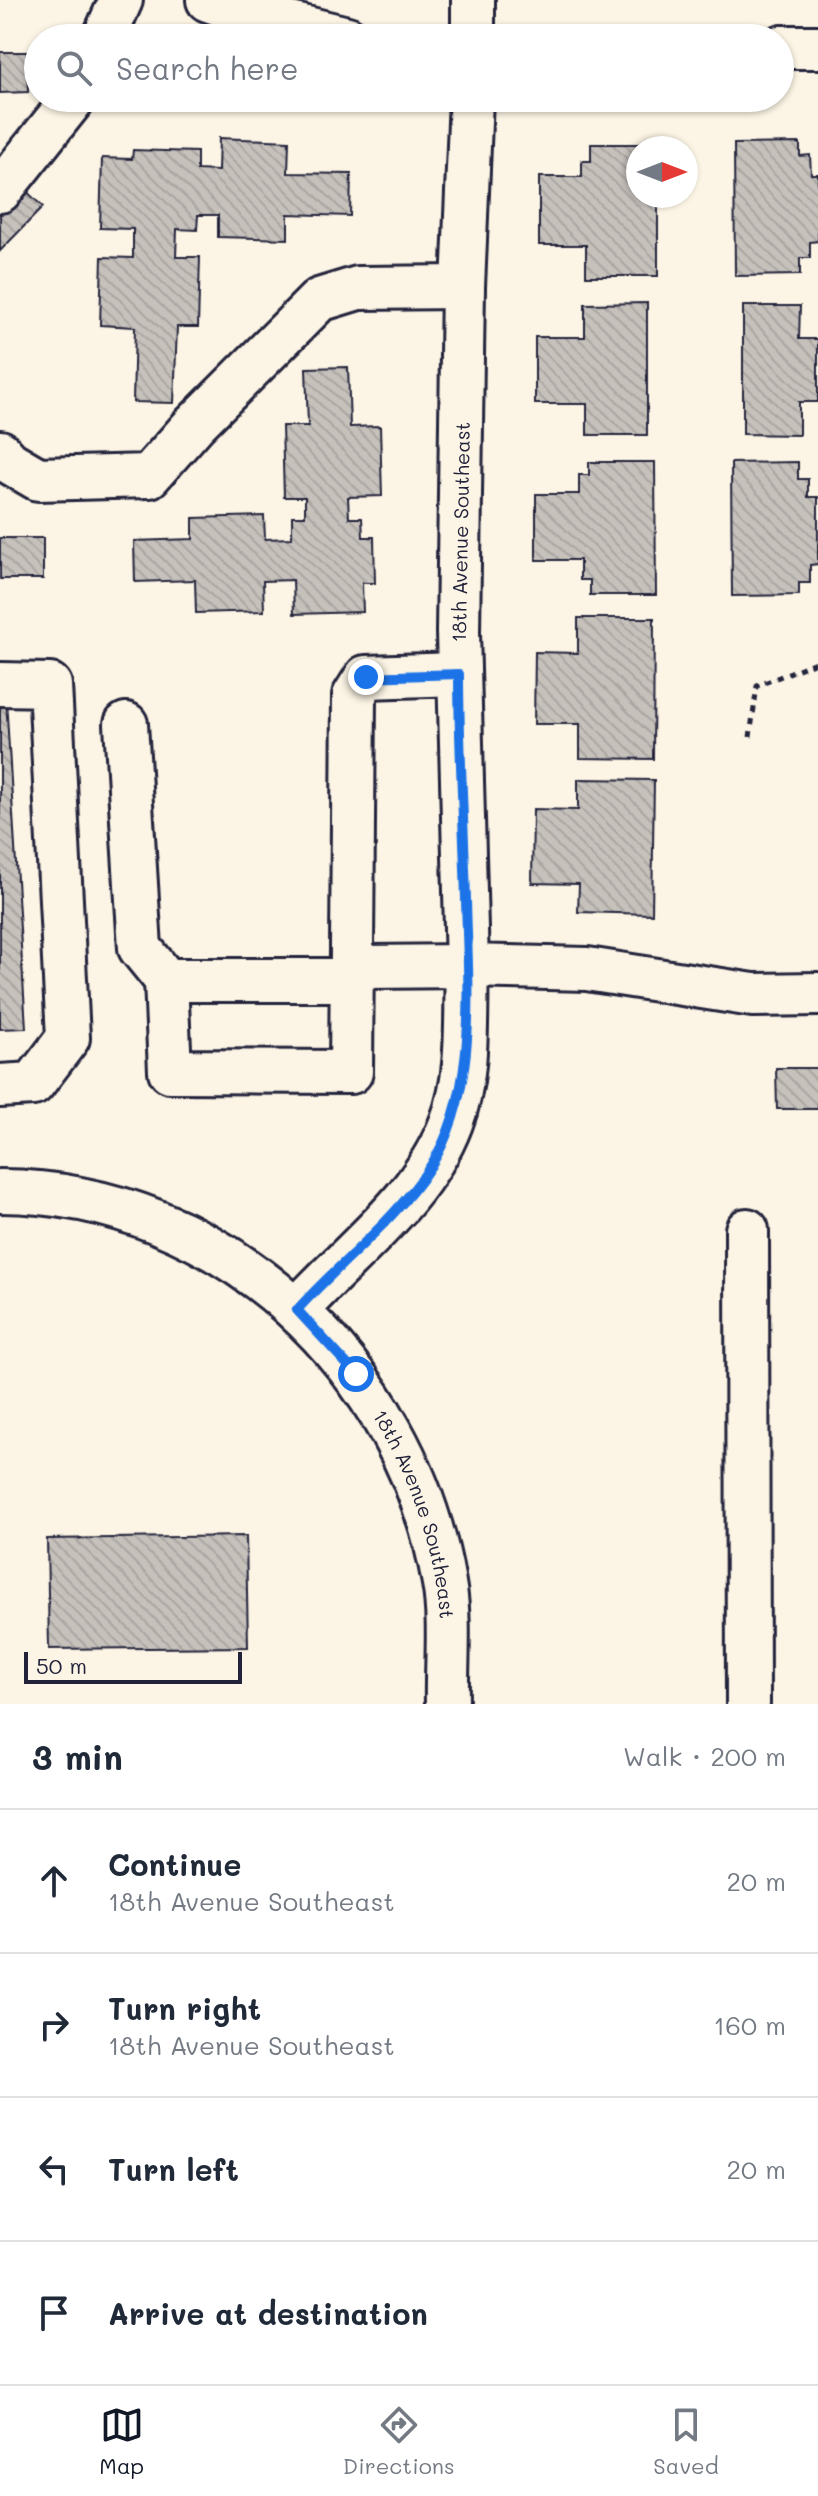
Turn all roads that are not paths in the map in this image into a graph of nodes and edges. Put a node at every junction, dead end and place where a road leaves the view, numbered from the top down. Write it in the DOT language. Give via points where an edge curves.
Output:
graph roads {
  1 [pos="121,0"];
  2 [pos="208,0"];
  3 [pos="473,0"];
  4 [pos="110,24"];
  5 [pos="290,24"];
  6 [pos="473,24"];
  7 [pos="794,47"];
  8 [pos="818,47"];
  9 [pos="63,112"];
  10 [pos="470,112"];
  11 [pos="0,191"];
  12 [pos="463,287"];
  13 [pos="0,452"];
  14 [pos="459,674"];
  15 [pos="0,684"];
  16 [pos="126,724"];
  17 [pos="467,966"];
  18 [pos="166,980"];
  19 [pos="351,980"];
  20 [pos="818,994"];
  21 [pos="0,1086"];
  22 [pos="0,1191"];
  23 [pos="747,1230"];
  24 [pos="297,1310"];
  25 [pos="447,1704"];
  26 [pos="748,1704"];
  1 -- 4 [label="street"];
  2 -- 5 [label="street"];
  3 -- 6 [label="street"];
  7 -- 8 [label="street"];
  9 -- 11 [label="street"];
  10 -- 12 [label="street, 18th Avenue Southeast"];
  12 -- 13 [label="street" via="358,288 319,300 149,476 38,479"];
  12 -- 14 [label="street, 18th Avenue Southeast"];
  14 -- 17 [label="street, 18th Avenue Southeast"];
  14 -- 19 [label="street" via="366,677 354,696"];
  15 -- 21 [label="street" via="50,685 68,1038 33,1084"];
  16 -- 18 [label="street" via="140,948"];
  17 -- 19 [label="street" via="367,967"];
  17 -- 20 [label="street" via="587,969 753,995"];
  17 -- 24 [label="street, 18th Avenue Southeast" via="464,1066 452,1122 402,1205"];
  18 -- 19 [label="street"];
  18 -- 19 [label="street" via="170,1071 351,1072"];
  22 -- 24 [label="street, 18th Avenue Southeast" via="87,1199 149,1217 208,1245"];
  23 -- 26 [label="street"];
  24 -- 25 [label="street, 18th Avenue Southeast" via="356,1374 392,1429 424,1499 445,1585"];
}
